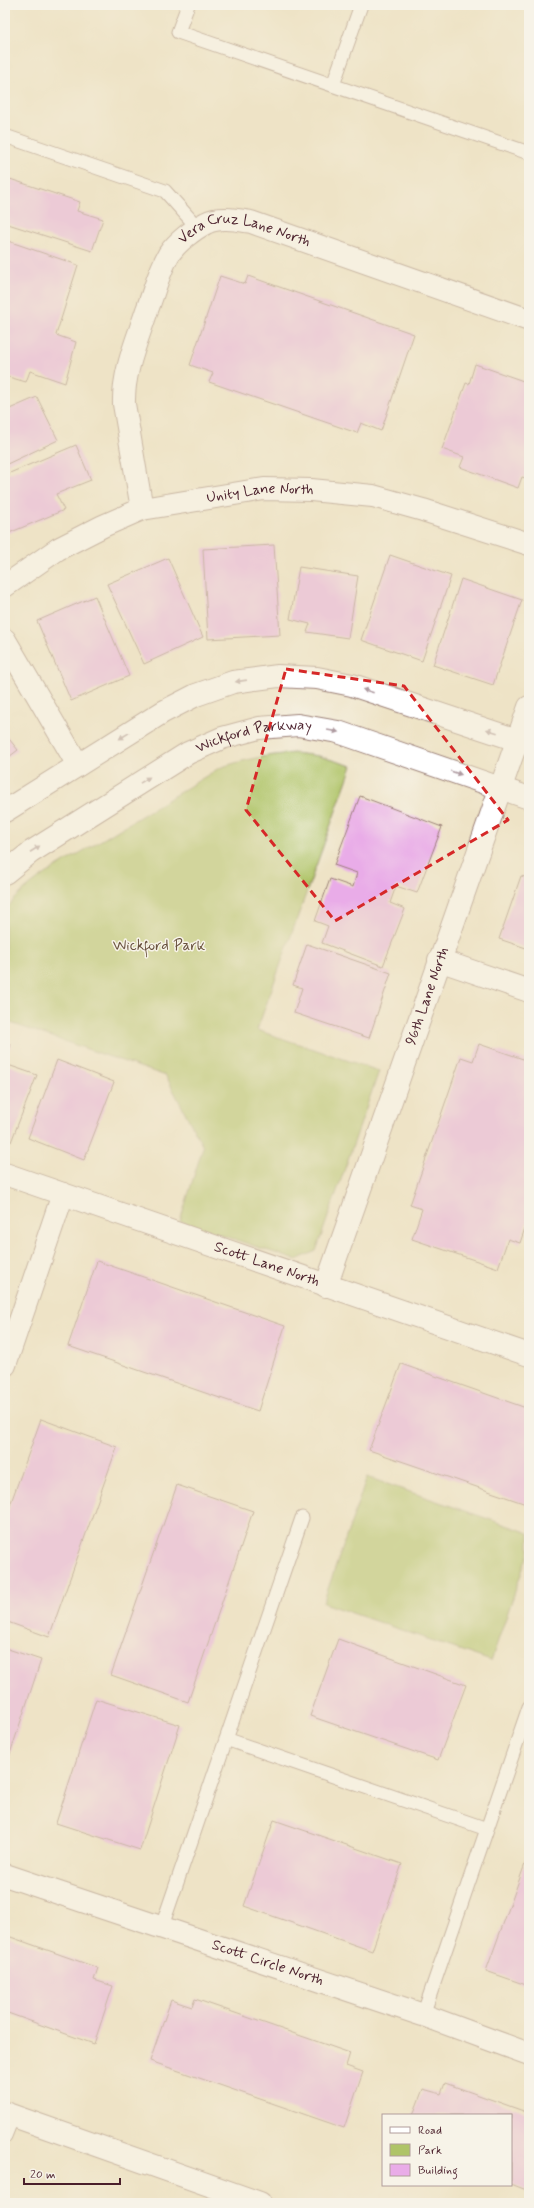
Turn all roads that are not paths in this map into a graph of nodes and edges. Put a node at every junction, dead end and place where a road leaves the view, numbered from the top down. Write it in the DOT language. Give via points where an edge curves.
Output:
graph roads {
  1 [pos="188,5"];
  2 [pos="361,5"];
  3 [pos="332,86"];
  4 [pos="5,136"];
  5 [pos="529,153"];
  6 [pos="198,228"];
  7 [pos="529,320"];
  8 [pos="142,509"];
  9 [pos="529,544"];
  10 [pos="5,586"];
  11 [pos="5,640"];
  12 [pos="529,707"];
  13 [pos="523,742"];
  14 [pos="78,765"];
  15 [pos="499,788"];
  16 [pos="529,798"];
  17 [pos="5,811"];
  18 [pos="5,873"];
  19 [pos="439,960"];
  20 [pos="529,991"];
  21 [pos="5,1174"];
  22 [pos="64,1194"];
  23 [pos="326,1286"];
  24 [pos="529,1355"];
  25 [pos="5,1365"];
  26 [pos="302,1518"];
  27 [pos="529,1707"];
  28 [pos="226,1739"];
  29 [pos="487,1829"];
  30 [pos="5,1875"];
  31 [pos="161,1929"];
  32 [pos="423,2015"];
  33 [pos="529,2054"];
  34 [pos="9,2115"];
  35 [pos="5,2136"];
  36 [pos="260,2203"];
  1 -- 3 [label="lane" via="178,32"];
  2 -- 3 [label="lane"];
  3 -- 5 [label="lane"];
  4 -- 6 [label="lane" via="165,191"];
  6 -- 7 [label="street, Vera Cruz Lane North" via="208,222 230,219 251,222"];
  6 -- 8 [label="street, Vera Cruz Lane North" via="170,253 128,367 124,404"];
  8 -- 9 [label="street, Unity Lane North" via="264,489 311,490 372,496"];
  8 -- 10 [label="street, Unity Lane North" via="58,549"];
  11 -- 14 [label="street"];
  12 -- 13 [label="street, 96th Lane North"];
  13 -- 14 [label="street, one-way" via="352,685 317,678 278,676 233,682 196,695 163,712"];
  13 -- 15 [label="street, 96th Lane North"];
  14 -- 17 [label="street"];
  15 -- 16 [label="street, Wickford Parkway"];
  18 -- 15 [label="street, Wickford Parkway, one-way" via="31,852 188,753 222,738 259,728 298,725 338,732"];
  15 -- 19 [label="street, 96th Lane North"];
  19 -- 20 [label="street"];
  19 -- 23 [label="street, 96th Lane North"];
  21 -- 22 [label="street, Scott Lane North"];
  22 -- 23 [label="street, Scott Lane North"];
  22 -- 25 [label="street"];
  23 -- 24 [label="street, Scott Lane North"];
  26 -- 28 [label="lane"];
  27 -- 29 [label="lane"];
  28 -- 29 [label="lane"];
  28 -- 31 [label="lane"];
  29 -- 32 [label="lane"];
  30 -- 31 [label="street, Scott Circle North"];
  31 -- 32 [label="street, Scott Circle North"];
  32 -- 33 [label="street, Scott Circle North"];
  34 -- 35 [label="lane"];
  34 -- 36 [label="street"];
}
